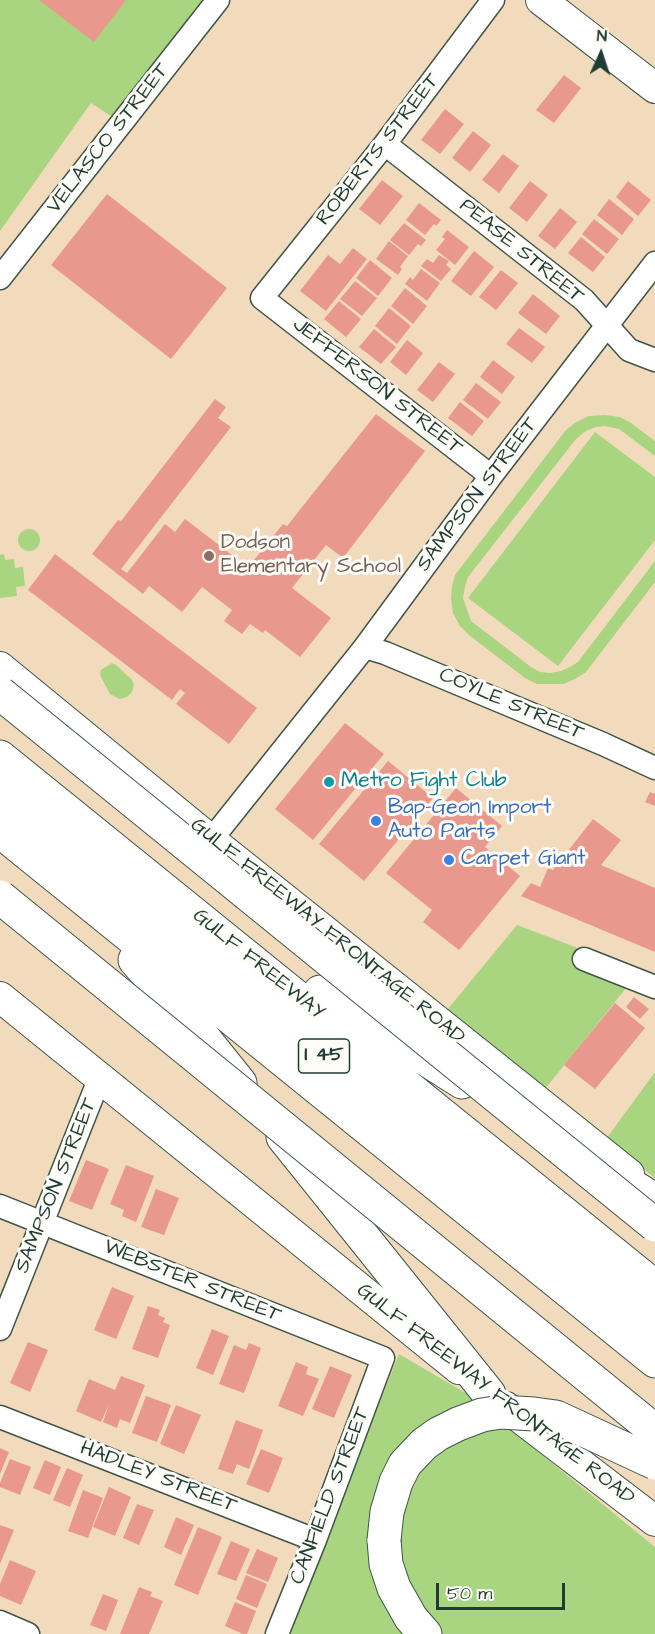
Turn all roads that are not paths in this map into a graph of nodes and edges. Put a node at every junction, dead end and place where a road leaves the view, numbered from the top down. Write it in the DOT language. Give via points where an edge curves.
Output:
graph roads {
  1 [pos="218,0"];
  2 [pos="493,0"];
  3 [pos="541,0"];
  4 [pos="655,88"];
  5 [pos="385,144"];
  6 [pos="655,263"];
  7 [pos="0,278"];
  8 [pos="262,298"];
  9 [pos="607,324"];
  10 [pos="655,360"];
  11 [pos="491,476"];
  12 [pos="365,647"];
  13 [pos="4,683"];
  14 [pos="0,757"];
  15 [pos="655,768"];
  16 [pos="0,794"];
  17 [pos="0,831"];
  18 [pos="211,840"];
  19 [pos="64,845"];
  20 [pos="77,893"];
  21 [pos="0,897"];
  22 [pos="182,904"];
  23 [pos="584,959"];
  24 [pos="655,987"];
  25 [pos="0,997"];
  26 [pos="100,1077"];
  27 [pos="655,1195"];
  28 [pos="655,1200"];
  29 [pos="0,1206"];
  30 [pos="42,1222"];
  31 [pos="655,1225"];
  32 [pos="577,1279"];
  33 [pos="655,1287"];
  34 [pos="655,1324"];
  35 [pos="0,1329"];
  36 [pos="383,1358"];
  37 [pos="655,1361"];
  38 [pos="489,1394"];
  39 [pos="0,1417"];
  40 [pos="655,1431"];
  41 [pos="655,1463"];
  42 [pos="654,1520"];
  43 [pos="315,1540"];
  44 [pos="0,1622"];
  45 [pos="28,1634"];
  46 [pos="277,1634"];
  47 [pos="425,1634"];
  1 -- 7 [label="street, VELASCO STREET"];
  2 -- 5 [label="street, ROBERTS STREET"];
  3 -- 4 [label="main road"];
  5 -- 8 [label="street, ROBERTS STREET"];
  5 -- 9 [label="street, PEASE STREET" via="584,300"];
  6 -- 9 [label="street, SAMPSON STREET"];
  8 -- 11 [label="street, JEFFERSON STREET"];
  9 -- 10 [label="street, PEASE STREET" via="629,350"];
  9 -- 11 [label="street, SAMPSON STREET"];
  11 -- 12 [label="street, SAMPSON STREET"];
  12 -- 15 [label="street, COYLE STREET"];
  12 -- 18 [label="street, SAMPSON STREET"];
  13 -- 18 [label="main road, GULF FREEWAY FRONTAGE ROAD"];
  13 -- 31 [label="highway, bridge"];
  14 -- 19 [label="highway, GULF FREEWAY / I 45"];
  16 -- 19 [label="highway, GULF FREEWAY / I 45"];
  17 -- 19 [label="highway, GULF FREEWAY / I 45"];
  18 -- 27 [label="main road, GULF FREEWAY FRONTAGE ROAD"];
  19 -- 20 [label="highway, GULF FREEWAY / I 45"];
  19 -- 22 [label="highway, GULF FREEWAY / I 45"];
  19 -- 32 [label="highway, GULF FREEWAY / I 45"];
  20 -- 32 [label="highway, GULF FREEWAY / I 45"];
  20 -- 38 [label="highway" via="207,1042"];
  21 -- 40 [label="highway, bridge"];
  22 -- 28 [label="highway"];
  22 -- 33 [label="highway, GULF FREEWAY / I 45"];
  23 -- 24 [label="street"];
  25 -- 26 [label="main road, GULF FREEWAY FRONTAGE ROAD"];
  26 -- 30 [label="street, SAMPSON STREET"];
  26 -- 38 [label="main road, GULF FREEWAY FRONTAGE ROAD"];
  29 -- 30 [label="street, WEBSTER STREET"];
  30 -- 35 [label="street, SAMPSON STREET"];
  30 -- 36 [label="street, WEBSTER STREET"];
  32 -- 34 [label="highway, GULF FREEWAY / I 45"];
  32 -- 37 [label="highway, GULF FREEWAY / I 45"];
  36 -- 43 [label="street, CANFIELD STREET"];
  38 -- 42 [label="main road, GULF FREEWAY FRONTAGE ROAD"];
  39 -- 43 [label="street, HADLEY STREET"];
  41 -- 47 [label="highway, bridge" via="556,1417 534,1414 482,1415 424,1444 405,1464 396,1482 384,1540 394,1588"];
  43 -- 46 [label="street, CANFIELD STREET"];
  44 -- 45 [label="street"];
}
